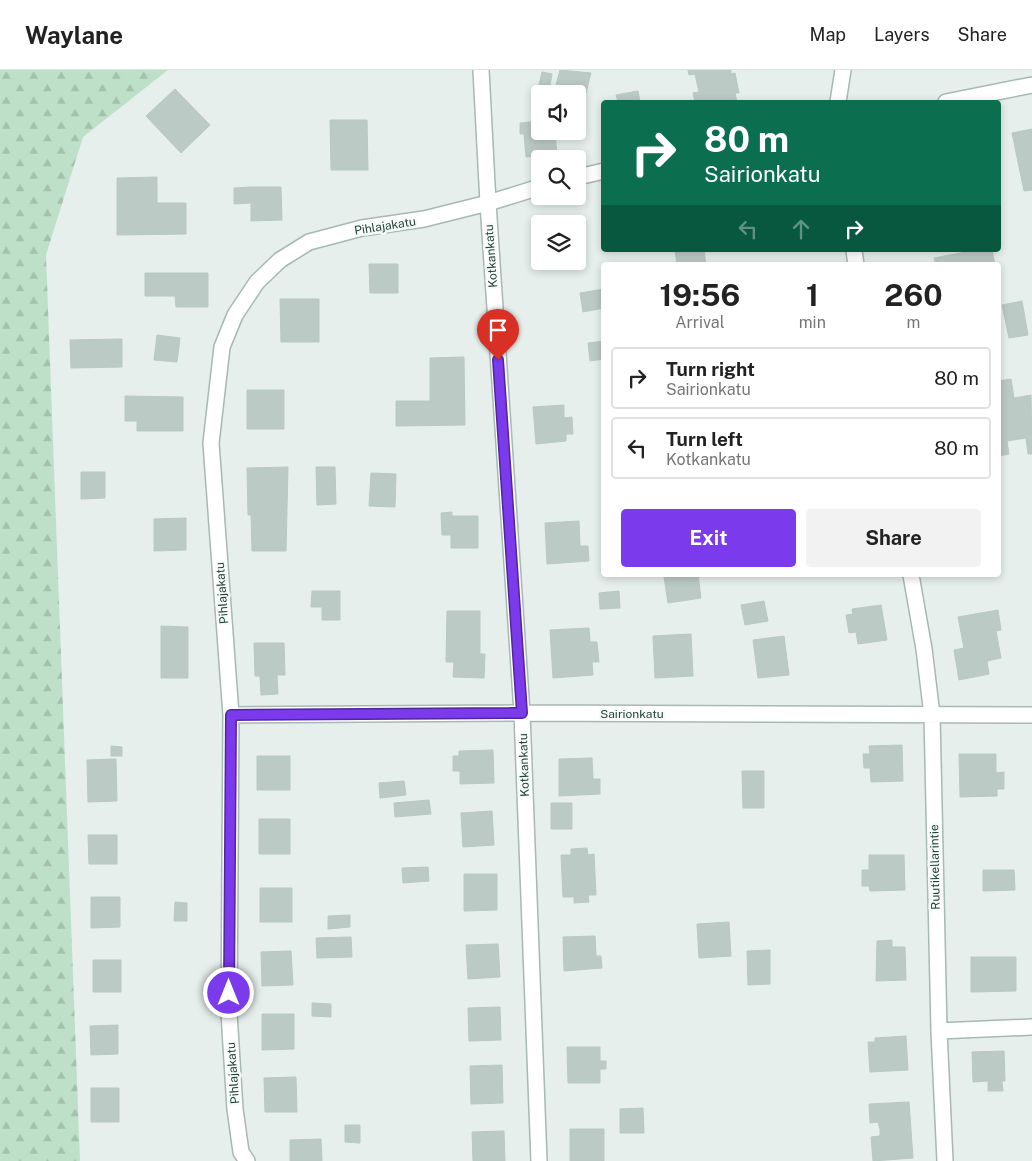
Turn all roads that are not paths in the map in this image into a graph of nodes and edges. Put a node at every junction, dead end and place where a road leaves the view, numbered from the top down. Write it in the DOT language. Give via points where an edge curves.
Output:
graph roads {
  1 [pos="481,70"];
  2 [pos="843,70"];
  3 [pos="1032,84"];
  4 [pos="838,100"];
  5 [pos="956,100"];
  6 [pos="601,172"];
  7 [pos="586,175"];
  8 [pos="531,190"];
  9 [pos="488,203"];
  10 [pos="911,577"];
  11 [pos="522,713"];
  12 [pos="231,715"];
  13 [pos="932,715"];
  14 [pos="1032,715"];
  15 [pos="1032,1028"];
  16 [pos="939,1031"];
  17 [pos="247,1161"];
  18 [pos="539,1161"];
  19 [pos="945,1161"];
  1 -- 9 [label="street, Kotkankatu"];
  2 -- 4 [label="street"];
  3 -- 5 [label="street"];
  6 -- 7 [label="street"];
  8 -- 9 [label="street, Pihlajakatu"];
  9 -- 11 [label="street, Kotkankatu"];
  9 -- 12 [label="street, Pihlajakatu" via="309,242 280,260 257,282 235,314 222,347 211,443"];
  10 -- 13 [label="street, Ruutikellarintie"];
  11 -- 12 [label="street, Sairionkatu"];
  11 -- 13 [label="street, Sairionkatu"];
  11 -- 18 [label="street, Kotkankatu"];
  12 -- 17 [label="street, Pihlajakatu" via="229,1013 241,1152"];
  13 -- 14 [label="street, Sairionkatu"];
  13 -- 16 [label="street, Ruutikellarintie"];
  15 -- 16 [label="street"];
  16 -- 19 [label="street, Ruutikellarintie"];
}
